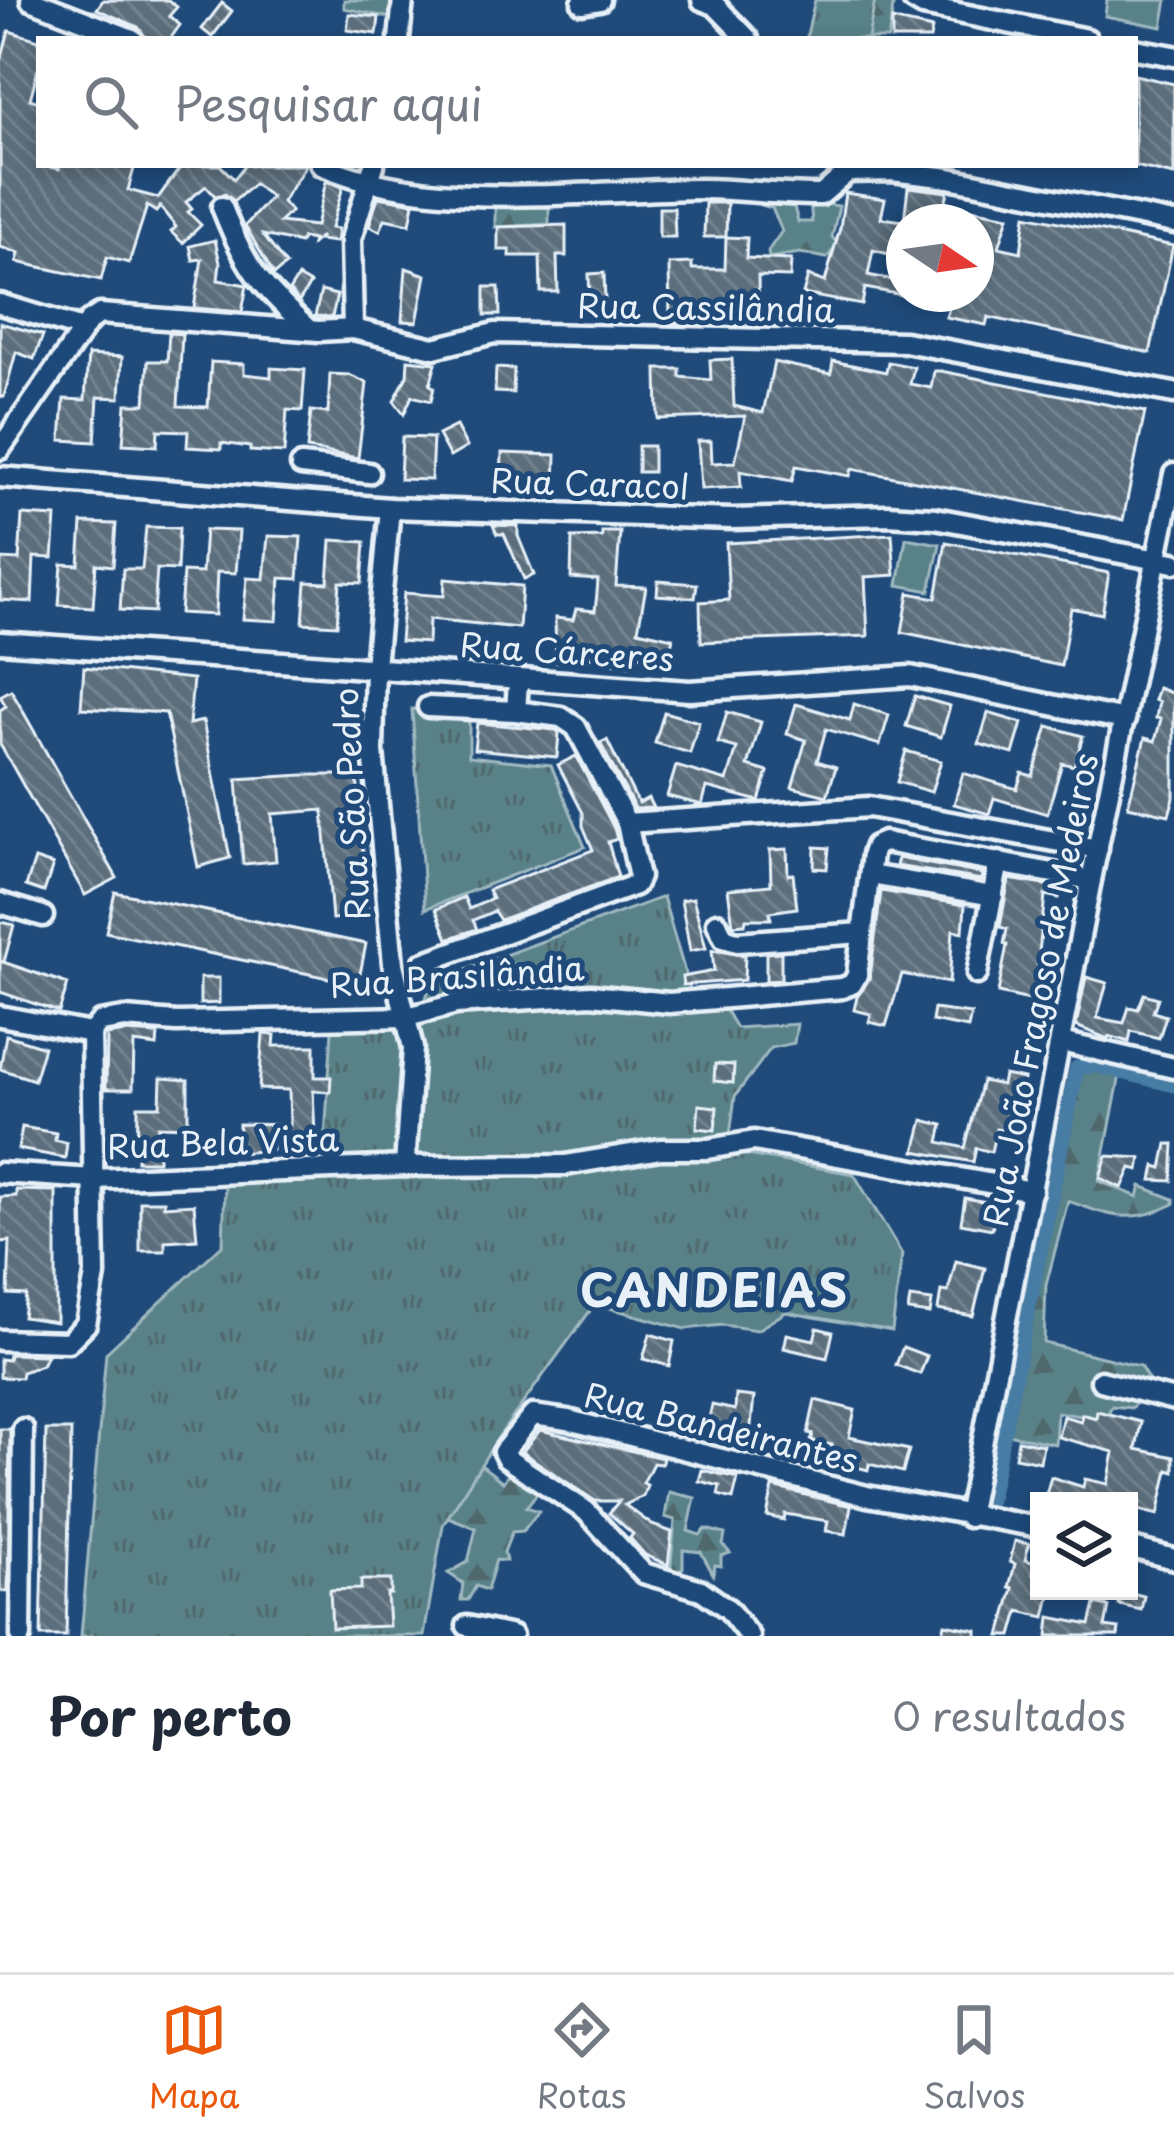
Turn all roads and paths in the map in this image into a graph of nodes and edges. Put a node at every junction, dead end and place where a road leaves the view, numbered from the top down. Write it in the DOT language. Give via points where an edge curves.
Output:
graph roads {
  1 [pos="31,0"];
  2 [pos="403,0"];
  3 [pos="702,0"];
  4 [pos="913,0"];
  5 [pos="124,36"];
  6 [pos="399,36"];
  7 [pos="745,36"];
  8 [pos="1073,36"];
  9 [pos="1138,50"];
  10 [pos="1174,56"];
  11 [pos="340,168"];
  12 [pos="846,168"];
  13 [pos="371,173"];
  14 [pos="222,207"];
  15 [pos="1174,223"];
  16 [pos="0,304"];
  17 [pos="83,329"];
  18 [pos="352,329"];
  19 [pos="309,330"];
  20 [pos="1174,393"];
  21 [pos="0,449"];
  22 [pos="301,465"];
  23 [pos="369,473"];
  24 [pos="1174,474"];
  25 [pos="0,477"];
  26 [pos="389,508"];
  27 [pos="1166,561"];
  28 [pos="0,642"];
  29 [pos="375,666"];
  30 [pos="518,682"];
  31 [pos="428,707"];
  32 [pos="516,712"];
  33 [pos="1125,720"];
  34 [pos="627,823"];
  35 [pos="1098,850"];
  36 [pos="999,862"];
  37 [pos="870,875"];
  38 [pos="1090,880"];
  39 [pos="993,896"];
  40 [pos="0,904"];
  41 [pos="43,916"];
  42 [pos="717,923"];
  43 [pos="862,933"];
  44 [pos="423,963"];
  45 [pos="977,974"];
  46 [pos="0,1016"];
  47 [pos="407,1017"];
  48 [pos="92,1033"];
  49 [pos="1061,1042"];
  50 [pos="1173,1062"];
  51 [pos="405,1166"];
  52 [pos="0,1173"];
  53 [pos="94,1179"];
  54 [pos="1032,1191"];
  55 [pos="0,1340"];
  56 [pos="1101,1381"];
  57 [pos="1174,1400"];
  58 [pos="23,1429"];
  59 [pos="968,1517"];
  60 [pos="1030,1526"];
  61 [pos="1138,1549"];
  62 [pos="1174,1559"];
  63 [pos="467,1626"];
  64 [pos="21,1636"];
  65 [pos="512,1636"];
  66 [pos="749,1636"];
  1 -- 5 [label="street"];
  2 -- 6 [label="street"];
  3 -- 7 [label="street"];
  4 -- 8 [label="street"];
  9 -- 10 [label="street"];
  11 -- 13 [label="street"];
  12 -- 13 [label="street" via="821,195 446,195"];
  12 -- 15 [label="street" via="949,178"];
  13 -- 18 [label="street" via="351,239"];
  14 -- 19 [label="street" via="255,279"];
  16 -- 17 [label="street, Rua Cassilândia"];
  17 -- 19 [label="street, Rua Cassilândia" via="106,314"];
  17 -- 21 [label="street"];
  18 -- 19 [label="street, Rua Cassilândia"];
  18 -- 20 [label="street, Rua Cassilândia" via="434,348 496,333 905,342"];
  22 -- 23 [label="street"];
  24 -- 27 [label="street, Rua João Fragoso de Medeiros"];
  25 -- 26 [label="street, Rua Caracol"];
  26 -- 27 [label="street, Rua Caracol" via="935,518"];
  26 -- 29 [label="street, Rua São Pedro"];
  27 -- 33 [label="street, Rua João Fragoso de Medeiros"];
  28 -- 29 [label="street, Rua Cárceres"];
  29 -- 30 [label="street, Rua Cárceres"];
  29 -- 47 [label="street, Rua São Pedro" via="384,892"];
  30 -- 32 [label="street"];
  30 -- 33 [label="street, Rua Cárceres" via="690,691 910,676"];
  31 -- 32 [label="street"];
  32 -- 34 [label="street" via="561,717 576,727"];
  33 -- 35 [label="street, Rua João Fragoso de Medeiros"];
  34 -- 35 [label="street" via="869,807"];
  34 -- 44 [label="street" via="639,868 629,887"];
  35 -- 38 [label="street, Rua João Fragoso de Medeiros"];
  36 -- 37 [label="street" via="884,842 875,846"];
  36 -- 38 [label="street"];
  36 -- 39 [label="street"];
  37 -- 39 [label="street"];
  37 -- 43 [label="street"];
  38 -- 49 [label="street, Rua João Fragoso de Medeiros"];
  39 -- 45 [label="street"];
  40 -- 41 [label="street"];
  42 -- 43 [label="street" via="724,938 737,942"];
  43 -- 47 [label="street, Rua Brasilândia" via="852,984 668,1003 591,995 456,1004"];
  46 -- 48 [label="street, Rua Brasilândia"];
  47 -- 48 [label="street, Rua Brasilândia" via="112,1018"];
  47 -- 51 [label="street, Rua São Pedro" via="413,1048"];
  48 -- 53 [label="street"];
  49 -- 50 [label="street"];
  49 -- 54 [label="street, Rua João Fragoso de Medeiros"];
  51 -- 53 [label="street, Rua Bela Vista"];
  51 -- 54 [label="street, Rua Bela Vista" via="565,1165 754,1142"];
  52 -- 53 [label="street, Rua Bela Vista"];
  53 -- 55 [label="street" via="92,1305 77,1336"];
  54 -- 59 [label="street, Rua João Fragoso de Medeiros"];
  56 -- 57 [label="street"];
  58 -- 64 [label="street"];
  59 -- 60 [label="street, Rua Bandeirantes"];
  59 -- 66 [label="street, Rua Bandeirantes" via="533,1415 508,1443 506,1458 586,1511 632,1565 701,1590"];
  61 -- 62 [label="street"];
  63 -- 65 [label="street"];
}
